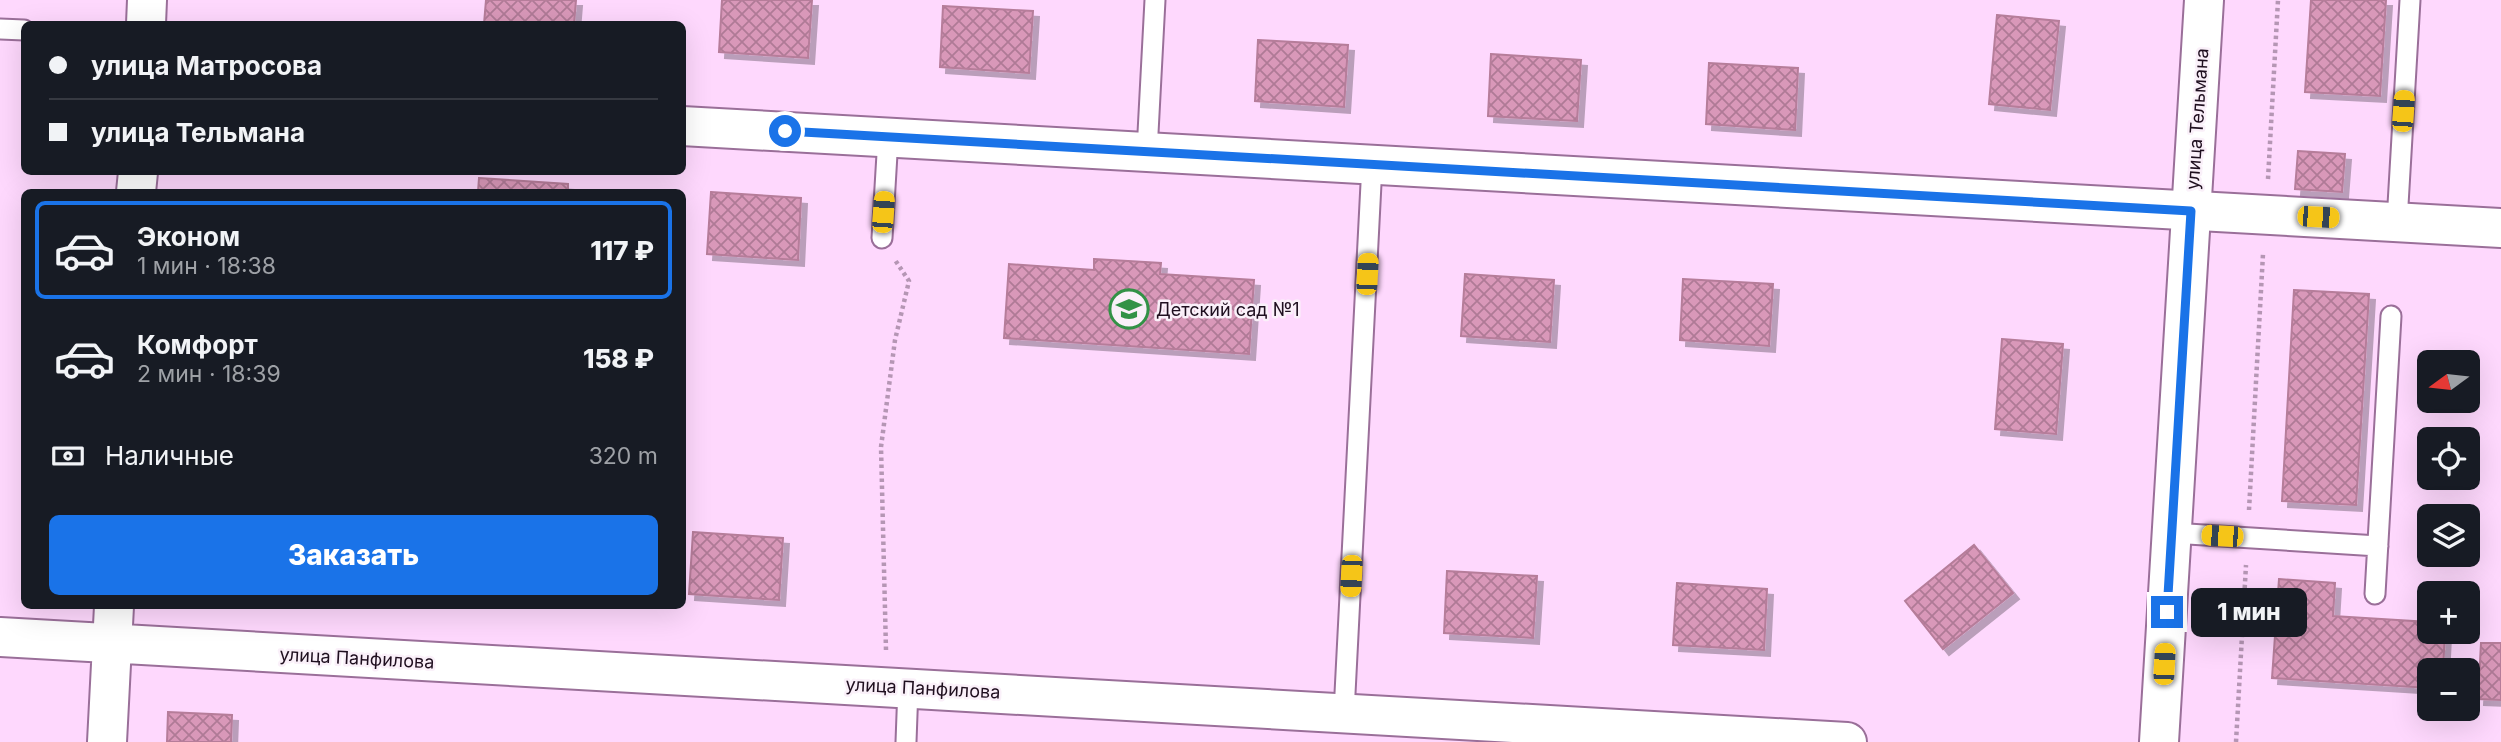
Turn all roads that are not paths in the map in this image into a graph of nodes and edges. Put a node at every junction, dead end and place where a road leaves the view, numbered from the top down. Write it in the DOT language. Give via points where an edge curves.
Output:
graph roads {
  1 [pos="147,0"];
  2 [pos="1154,0"];
  3 [pos="2204,0"];
  4 [pos="2410,0"];
  5 [pos="146,21"];
  6 [pos="0,29"];
  7 [pos="21,30"];
  8 [pos="686,126"];
  9 [pos="888,137"];
  10 [pos="1147,152"];
  11 [pos="1372,164"];
  12 [pos="2191,211"];
  13 [pos="2397,222"];
  14 [pos="2501,228"];
  15 [pos="882,238"];
  16 [pos="2391,316"];
  17 [pos="2172,533"];
  18 [pos="2378,546"];
  19 [pos="2375,594"];
  20 [pos="114,609"];
  21 [pos="0,637"];
  22 [pos="112,645"];
  23 [pos="898,687"];
  24 [pos="1344,713"];
  25 [pos="107,742"];
  26 [pos="906,742"];
  27 [pos="1847,742"];
  28 [pos="2158,742"];
  1 -- 5 [label="street"];
  2 -- 10 [label="lane"];
  3 -- 12 [label="street, улица Тельмана"];
  4 -- 13 [label="lane"];
  6 -- 7 [label="lane"];
  8 -- 9 [label="street"];
  9 -- 10 [label="street"];
  9 -- 15 [label="lane"];
  10 -- 11 [label="street"];
  11 -- 12 [label="street"];
  11 -- 24 [label="lane"];
  12 -- 13 [label="street"];
  12 -- 17 [label="street, улица Тельмана"];
  13 -- 14 [label="street"];
  16 -- 18 [label="lane"];
  17 -- 18 [label="lane"];
  17 -- 28 [label="street, улица Тельмана"];
  18 -- 19 [label="lane"];
  20 -- 22 [label="street"];
  21 -- 22 [label="street, улица Панфилова"];
  22 -- 23 [label="street, улица Панфилова"];
  22 -- 25 [label="street"];
  23 -- 24 [label="street, улица Панфилова"];
  23 -- 26 [label="lane"];
  24 -- 27 [label="street, улица Панфилова"];
}
